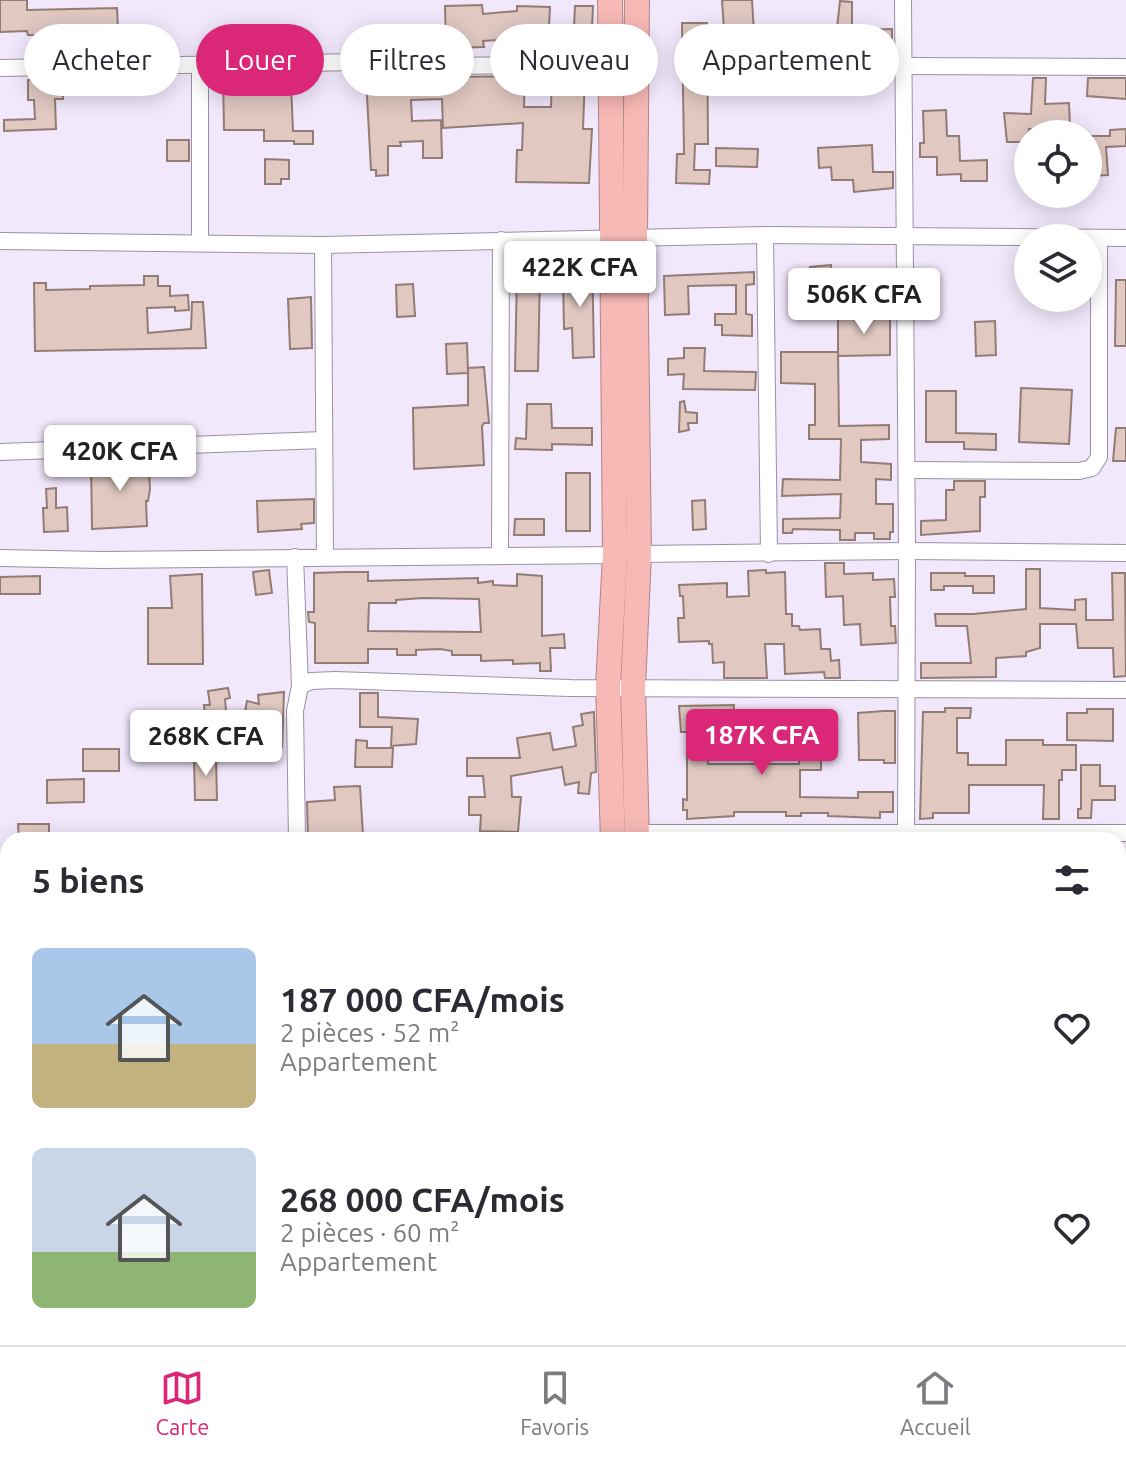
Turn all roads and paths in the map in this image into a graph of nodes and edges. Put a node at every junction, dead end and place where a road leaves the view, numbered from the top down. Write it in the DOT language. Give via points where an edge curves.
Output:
graph roads {
  1 [pos="610,0"];
  2 [pos="637,0"];
  3 [pos="903,0"];
  4 [pos="610,24"];
  5 [pos="324,63"];
  6 [pos="196,65"];
  7 [pos="490,65"];
  8 [pos="905,66"];
  9 [pos="1126,67"];
  10 [pos="0,68"];
  11 [pos="200,96"];
  12 [pos="613,96"];
  13 [pos="765,235"];
  14 [pos="624,236"];
  15 [pos="905,237"];
  16 [pos="1014,238"];
  17 [pos="1102,238"];
  18 [pos="1126,238"];
  19 [pos="501,240"];
  20 [pos="0,241"];
  21 [pos="200,243"];
  22 [pos="323,245"];
  23 [pos="1099,312"];
  24 [pos="324,440"];
  25 [pos="0,452"];
  26 [pos="907,470"];
  27 [pos="907,551"];
  28 [pos="1126,553"];
  29 [pos="627,554"];
  30 [pos="769,554"];
  31 [pos="500,556"];
  32 [pos="295,557"];
  33 [pos="325,557"];
  34 [pos="0,558"];
  35 [pos="300,686"];
  36 [pos="608,687"];
  37 [pos="633,687"];
  38 [pos="1126,690"];
  39 [pos="906,691"];
  40 [pos="297,832"];
  41 [pos="613,832"];
  42 [pos="637,832"];
  43 [pos="906,832"];
  1 -- 4 [label="highway"];
  2 -- 14 [label="highway"];
  3 -- 8 [label="street"];
  5 -- 7 [label="street"];
  6 -- 10 [label="street"];
  8 -- 9 [label="street"];
  8 -- 15 [label="street"];
  11 -- 21 [label="street"];
  12 -- 14 [label="highway"];
  13 -- 14 [label="street"];
  13 -- 15 [label="street"];
  13 -- 30 [label="street"];
  14 -- 19 [label="street"];
  14 -- 29 [label="highway"];
  15 -- 16 [label="street"];
  15 -- 26 [label="street"];
  17 -- 18 [label="street"];
  19 -- 22 [label="street"];
  19 -- 31 [label="street"];
  20 -- 21 [label="street"];
  21 -- 22 [label="street"];
  22 -- 24 [label="street"];
  23 -- 26 [label="street" via="1099,457 1092,468"];
  24 -- 25 [label="street"];
  24 -- 33 [label="street"];
  26 -- 27 [label="street"];
  27 -- 28 [label="street"];
  27 -- 30 [label="street"];
  27 -- 39 [label="street"];
  29 -- 30 [label="street"];
  29 -- 31 [label="street"];
  29 -- 36 [label="highway"];
  29 -- 37 [label="highway"];
  31 -- 33 [label="street"];
  32 -- 33 [label="street"];
  32 -- 34 [label="street"];
  32 -- 35 [label="street"];
  35 -- 36 [label="street" via="335,680"];
  35 -- 40 [label="street" via="295,711"];
  36 -- 37 [label="street"];
  36 -- 41 [label="highway"];
  37 -- 39 [label="street"];
  37 -- 42 [label="highway"];
  38 -- 39 [label="street"];
  39 -- 43 [label="street"];
}
